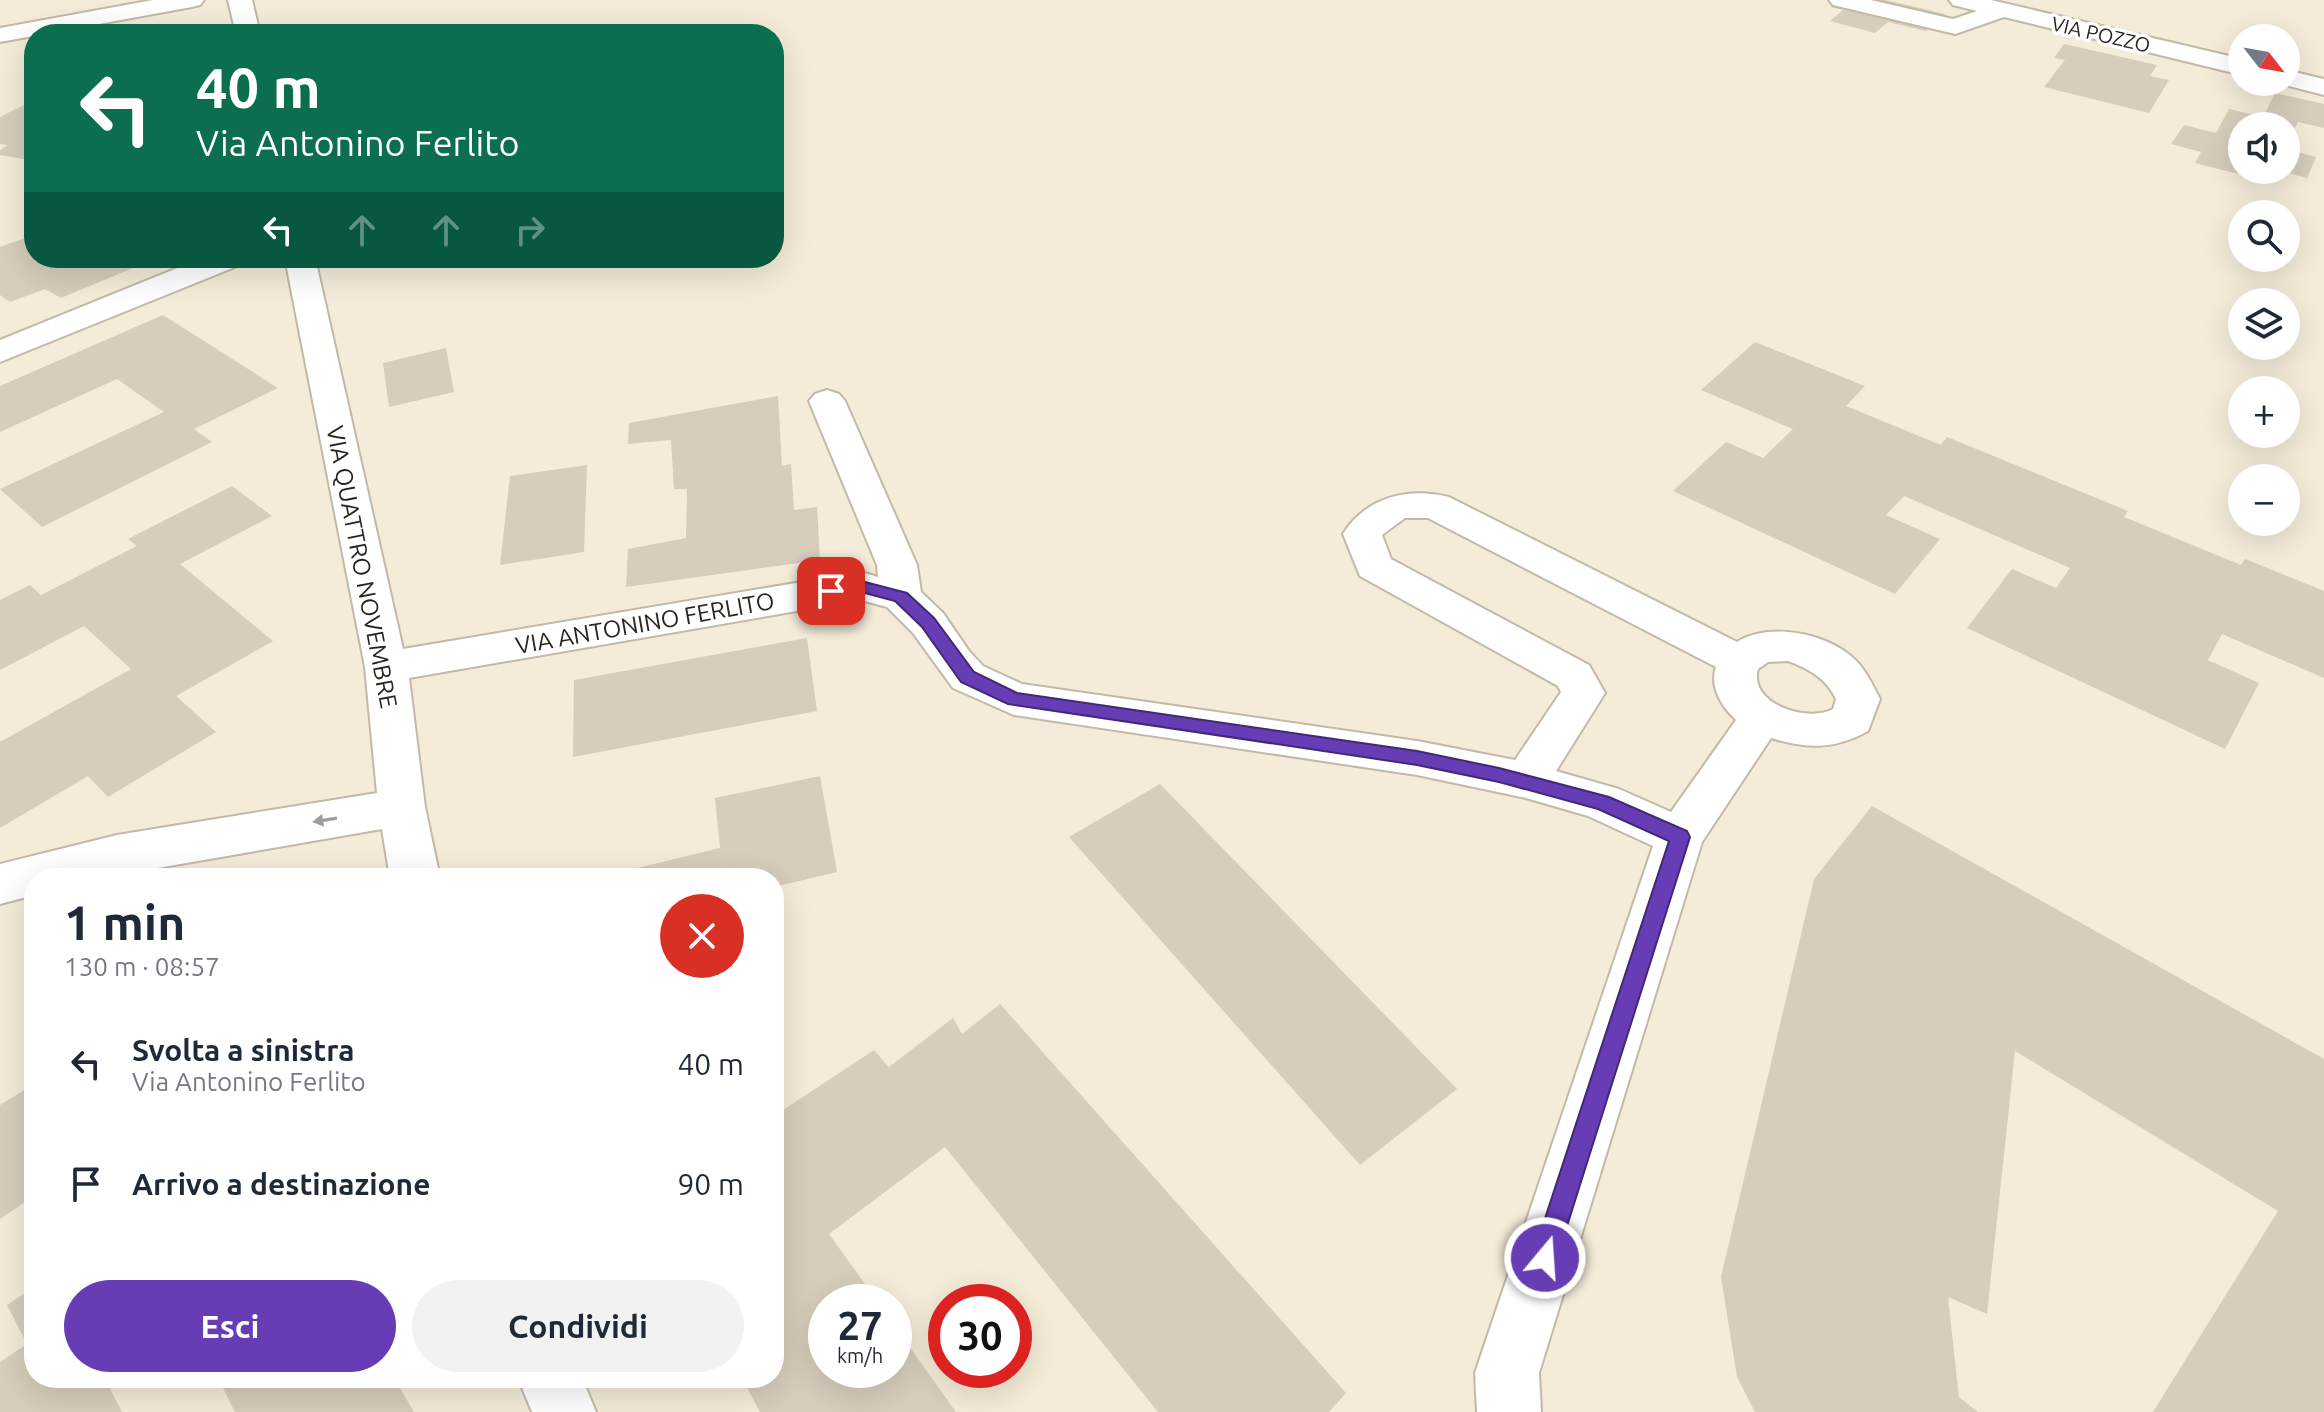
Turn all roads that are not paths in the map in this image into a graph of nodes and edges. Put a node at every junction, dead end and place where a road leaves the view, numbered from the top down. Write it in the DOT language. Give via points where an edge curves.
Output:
graph roads {
  1 [pos="192,0"];
  2 [pos="240,0"];
  3 [pos="1841,0"];
  4 [pos="1961,0"];
  5 [pos="2001,10"];
  6 [pos="60,24"];
  7 [pos="246,24"];
  8 [pos="24,31"];
  9 [pos="0,35"];
  10 [pos="2228,64"];
  11 [pos="2300,81"];
  12 [pos="2324,87"];
  13 [pos="205,268"];
  14 [pos="302,268"];
  15 [pos="0,352"];
  16 [pos="827,401"];
  17 [pos="901,597"];
  18 [pos="1739,661"];
  19 [pos="386,667"];
  20 [pos="1762,717"];
  21 [pos="1526,780"];
  22 [pos="402,807"];
  23 [pos="1680,837"];
  24 [pos="62,868"];
  25 [pos="413,868"];
  26 [pos="24,878"];
  27 [pos="0,884"];
  28 [pos="554,1388"];
  29 [pos="564,1412"];
  30 [pos="1509,1412"];
  1 -- 6 [label="street"];
  2 -- 7 [label="street"];
  3 -- 5 [label="street" via="1955,27"];
  4 -- 5 [label="street, VIA POZZO"];
  5 -- 10 [label="street, VIA POZZO"];
  8 -- 9 [label="street"];
  11 -- 12 [label="street"];
  13 -- 15 [label="street"];
  14 -- 19 [label="street, VIA QUATTRO NOVEMBRE"];
  16 -- 17 [label="street" via="897,565"];
  17 -- 19 [label="street, VIA ANTONINO FERLITO" via="861,586"];
  17 -- 21 [label="street, VIA ANTONINO FERLITO" via="928,623 968,677 1014,699 1417,758"];
  18 -- 20 [label="street" via="1734,678 1742,699"];
  18 -- 20 [label="street" via="1759,648 1789,646 1822,656 1847,675 1858,699 1852,719 1828,731 1795,730"];
  18 -- 21 [label="street" via="1436,506 1411,504 1384,511 1362,534 1374,567 1574,676 1583,693"];
  19 -- 22 [label="street, VIA QUATTRO NOVEMBRE"];
  20 -- 23 [label="street"];
  21 -- 23 [label="street, VIA ANTONINO FERLITO" via="1602,802"];
  22 -- 24 [label="street, one-way" via="117,854"];
  22 -- 25 [label="street, VIA QUATTRO NOVEMBRE"];
  23 -- 30 [label="street" via="1507,1373"];
  26 -- 27 [label="street, one-way"];
  28 -- 29 [label="street"];
}
